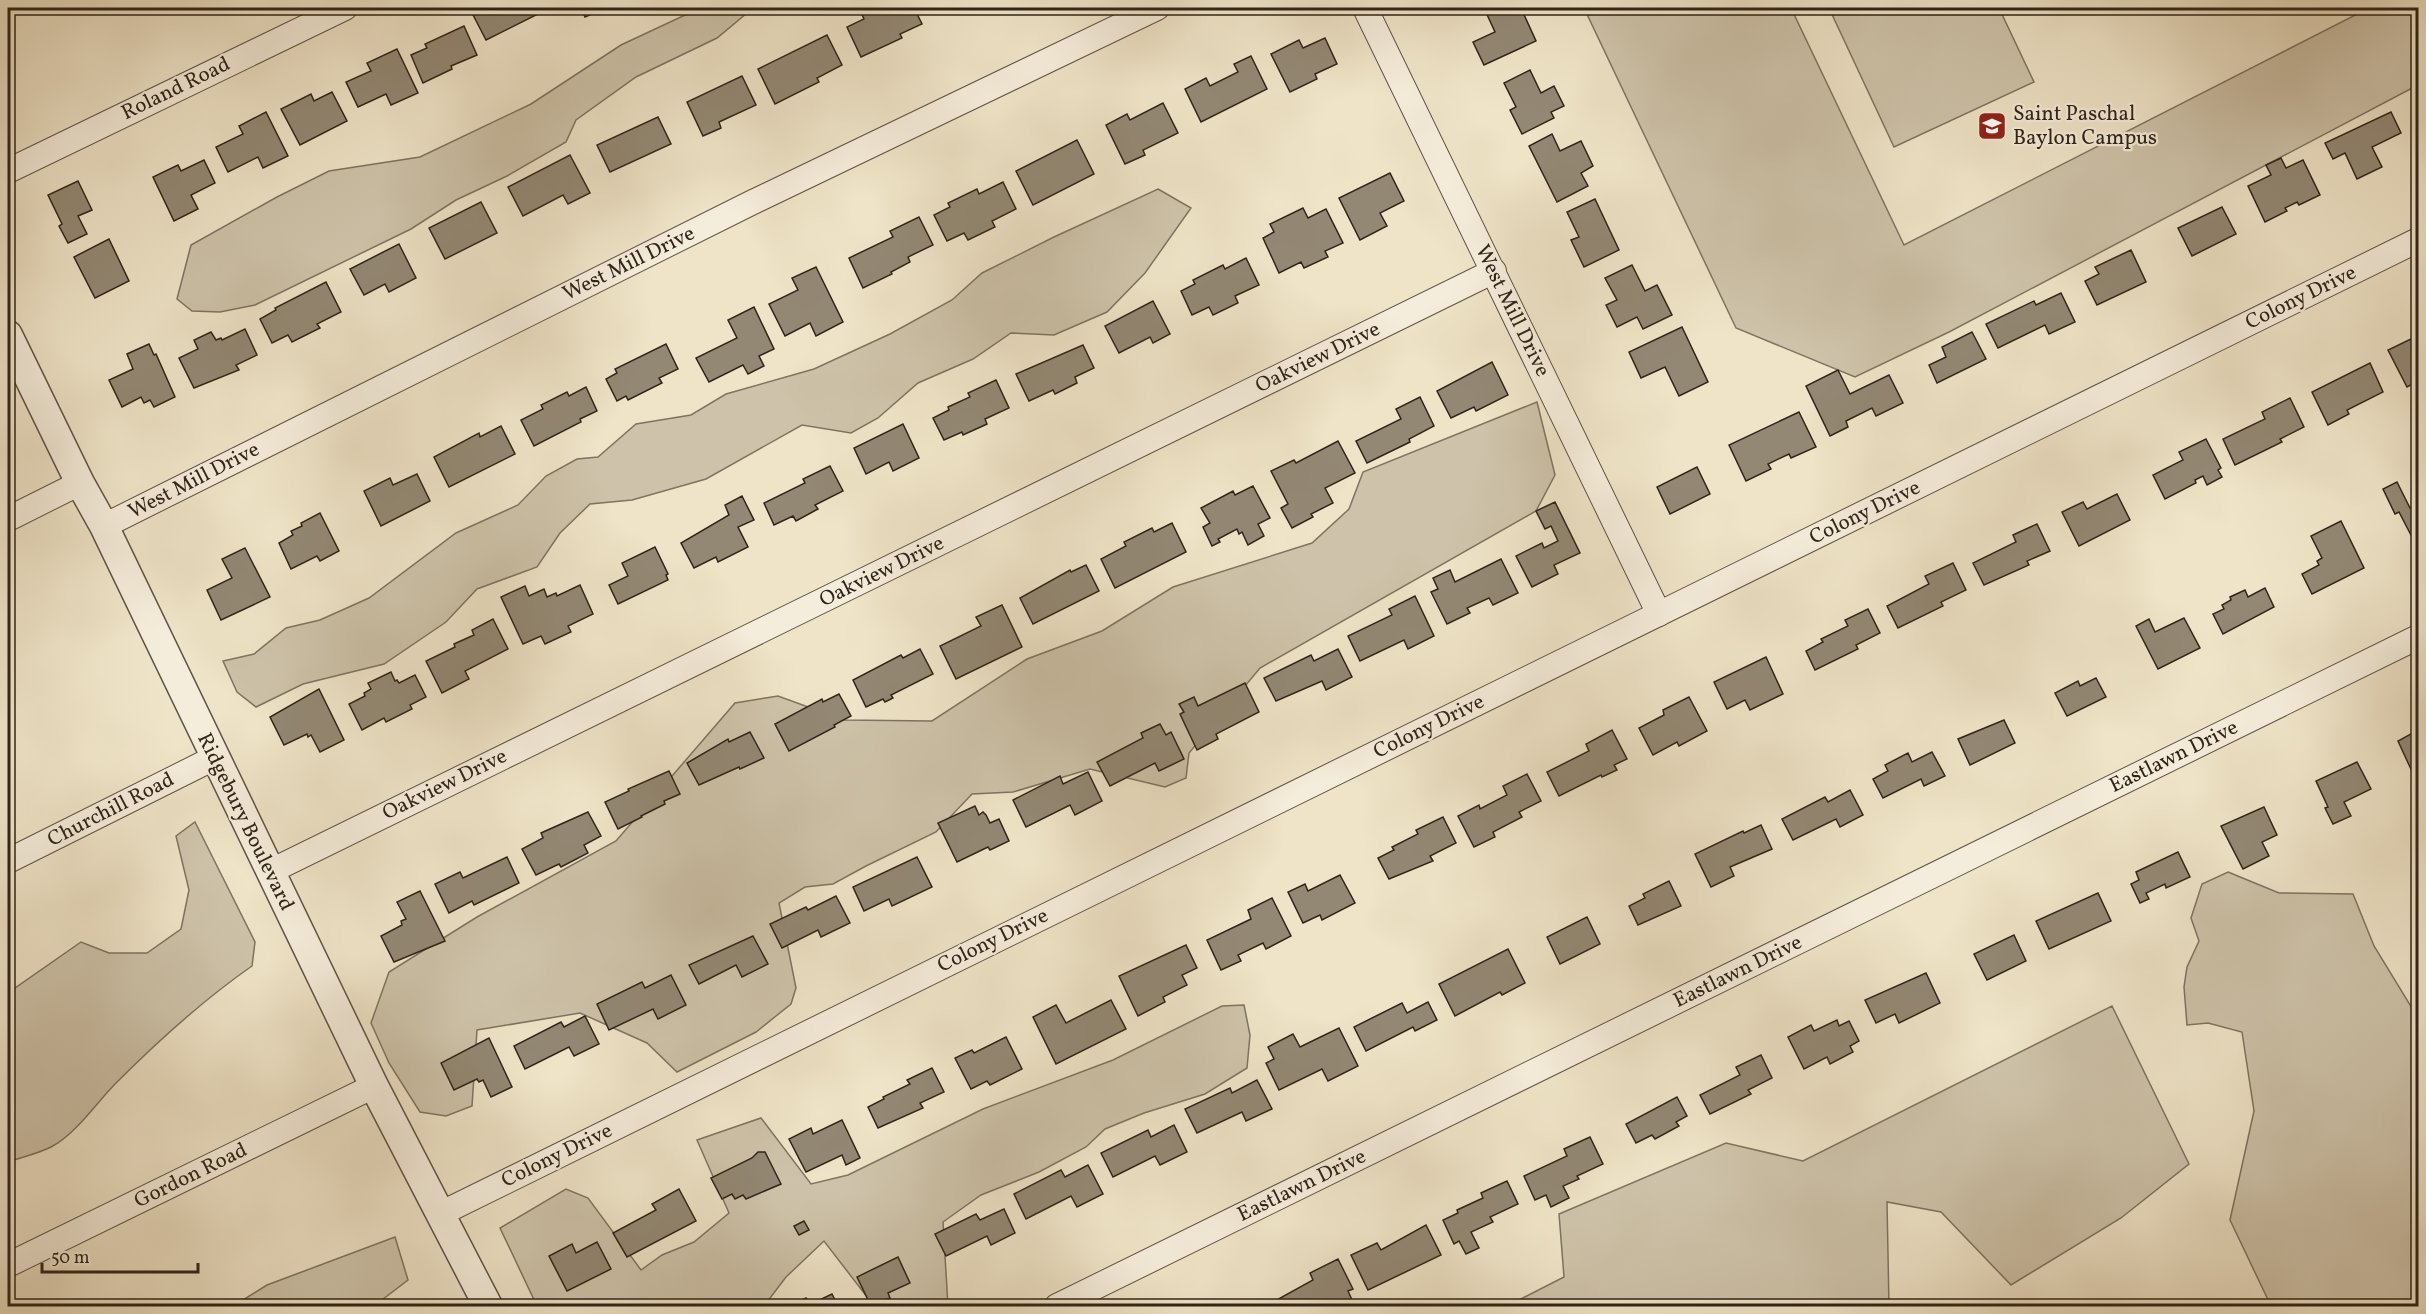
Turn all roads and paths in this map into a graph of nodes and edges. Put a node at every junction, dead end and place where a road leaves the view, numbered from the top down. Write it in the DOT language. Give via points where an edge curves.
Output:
graph roads {
  1 [pos="345,8"];
  2 [pos="1157,8"];
  3 [pos="1365,8"];
  4 [pos="8,171"];
  5 [pos="2418,240"];
  6 [pos="1494,272"];
  7 [pos="8,335"];
  8 [pos="80,483"];
  9 [pos="8,519"];
  10 [pos="104,526"];
  11 [pos="1659,614"];
  12 [pos="2418,637"];
  13 [pos="214,758"];
  14 [pos="8,861"];
  15 [pos="269,872"];
  16 [pos="374,1086"];
  17 [pos="440,1214"];
  18 [pos="8,1265"];
  19 [pos="488,1306"];
  20 [pos="1057,1306"];
  1 -- 4 [label="street, Roland Road"];
  2 -- 10 [label="street, West Mill Drive" via="741,208"];
  3 -- 6 [label="street, West Mill Drive"];
  5 -- 11 [label="street, Colony Drive"];
  6 -- 11 [label="street, West Mill Drive"];
  6 -- 15 [label="street, Oakview Drive"];
  7 -- 8 [label="street, Ridgebury Boulevard"];
  8 -- 9 [label="street"];
  8 -- 10 [label="street, Ridgebury Boulevard"];
  10 -- 13 [label="street, Ridgebury Boulevard"];
  11 -- 17 [label="street, Colony Drive"];
  12 -- 20 [label="street, Eastlawn Drive"];
  13 -- 14 [label="street, Churchill Road"];
  13 -- 15 [label="street, Ridgebury Boulevard"];
  15 -- 16 [label="street, Ridgebury Boulevard"];
  16 -- 17 [label="street, Ridgebury Boulevard"];
  16 -- 18 [label="street, Gordon Road"];
  17 -- 19 [label="street, Ridgebury Boulevard"];
}
